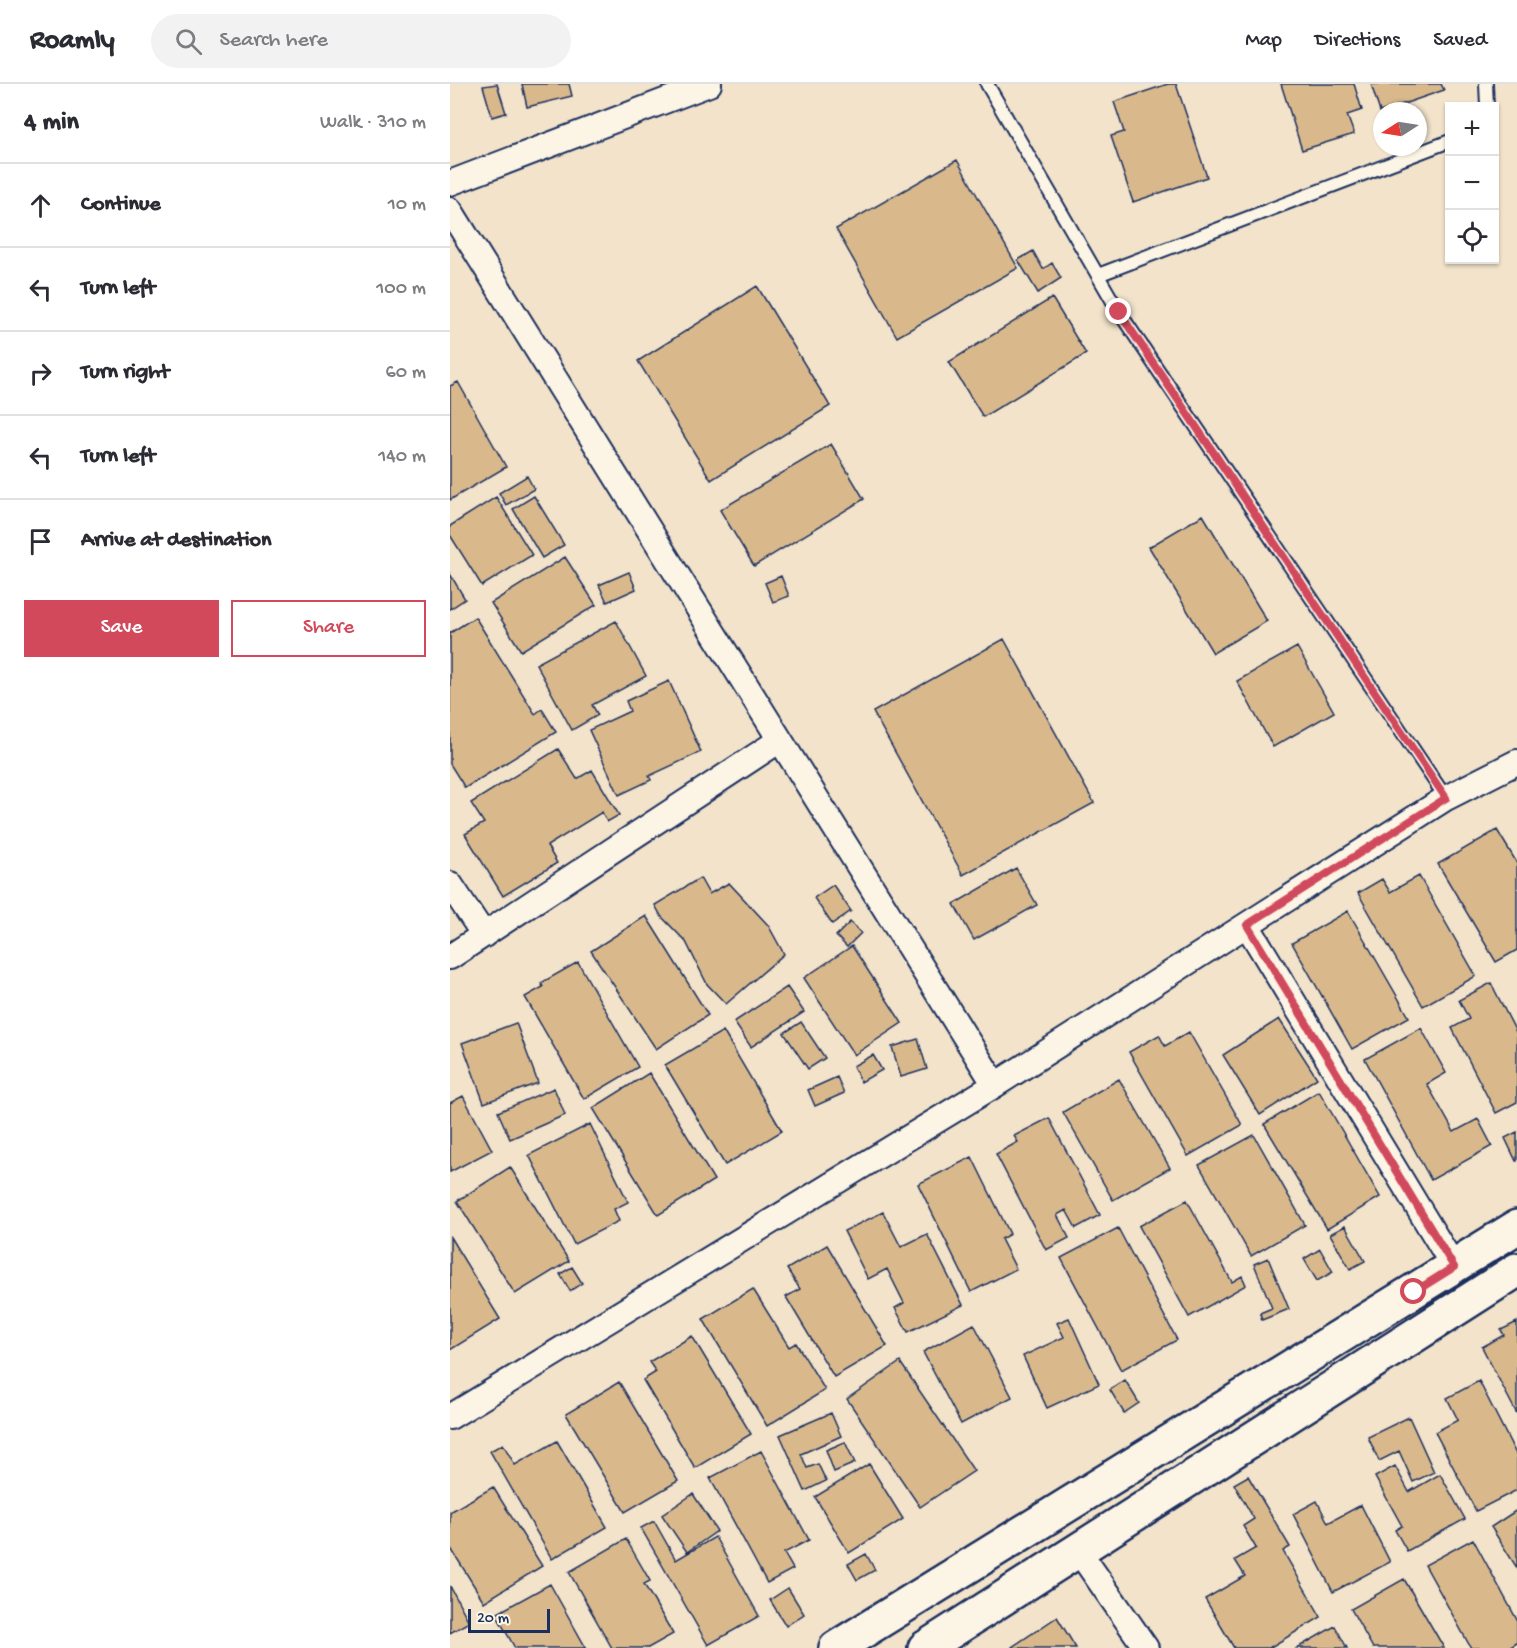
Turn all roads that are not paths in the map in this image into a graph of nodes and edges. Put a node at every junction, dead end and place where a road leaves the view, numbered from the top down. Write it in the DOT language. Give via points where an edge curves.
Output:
graph roads {
  1 [pos="708,84"];
  2 [pos="987,84"];
  3 [pos="1486,84"];
  4 [pos="1486,102"];
  5 [pos="1445,143"];
  6 [pos="450,183"];
  7 [pos="450,210"];
  8 [pos="1098,275"];
  9 [pos="780,740"];
  10 [pos="1517,762"];
  11 [pos="1446,798"];
  12 [pos="450,884"];
  13 [pos="1247,925"];
  14 [pos="484,935"];
  15 [pos="450,957"];
  16 [pos="995,1085"];
  17 [pos="1517,1227"];
  18 [pos="1454,1267"];
  19 [pos="1517,1270"];
  20 [pos="450,1417"];
  21 [pos="1078,1550"];
  22 [pos="836,1648"];
  23 [pos="925,1648"];
  24 [pos="1146,1648"];
  1 -- 6 [label="street"];
  2 -- 8 [label="lane"];
  3 -- 4 [label="lane"];
  5 -- 8 [label="lane"];
  7 -- 9 [label="street"];
  8 -- 11 [label="lane" via="1119,312"];
  9 -- 14 [label="street"];
  9 -- 16 [label="street"];
  10 -- 11 [label="street"];
  11 -- 13 [label="street"];
  12 -- 14 [label="street"];
  13 -- 16 [label="street"];
  13 -- 18 [label="street"];
  14 -- 15 [label="street"];
  16 -- 20 [label="street"];
  17 -- 18 [label="street"];
  18 -- 22 [label="street"];
  19 -- 21 [label="street"];
  21 -- 23 [label="street"];
  21 -- 24 [label="street"];
}
